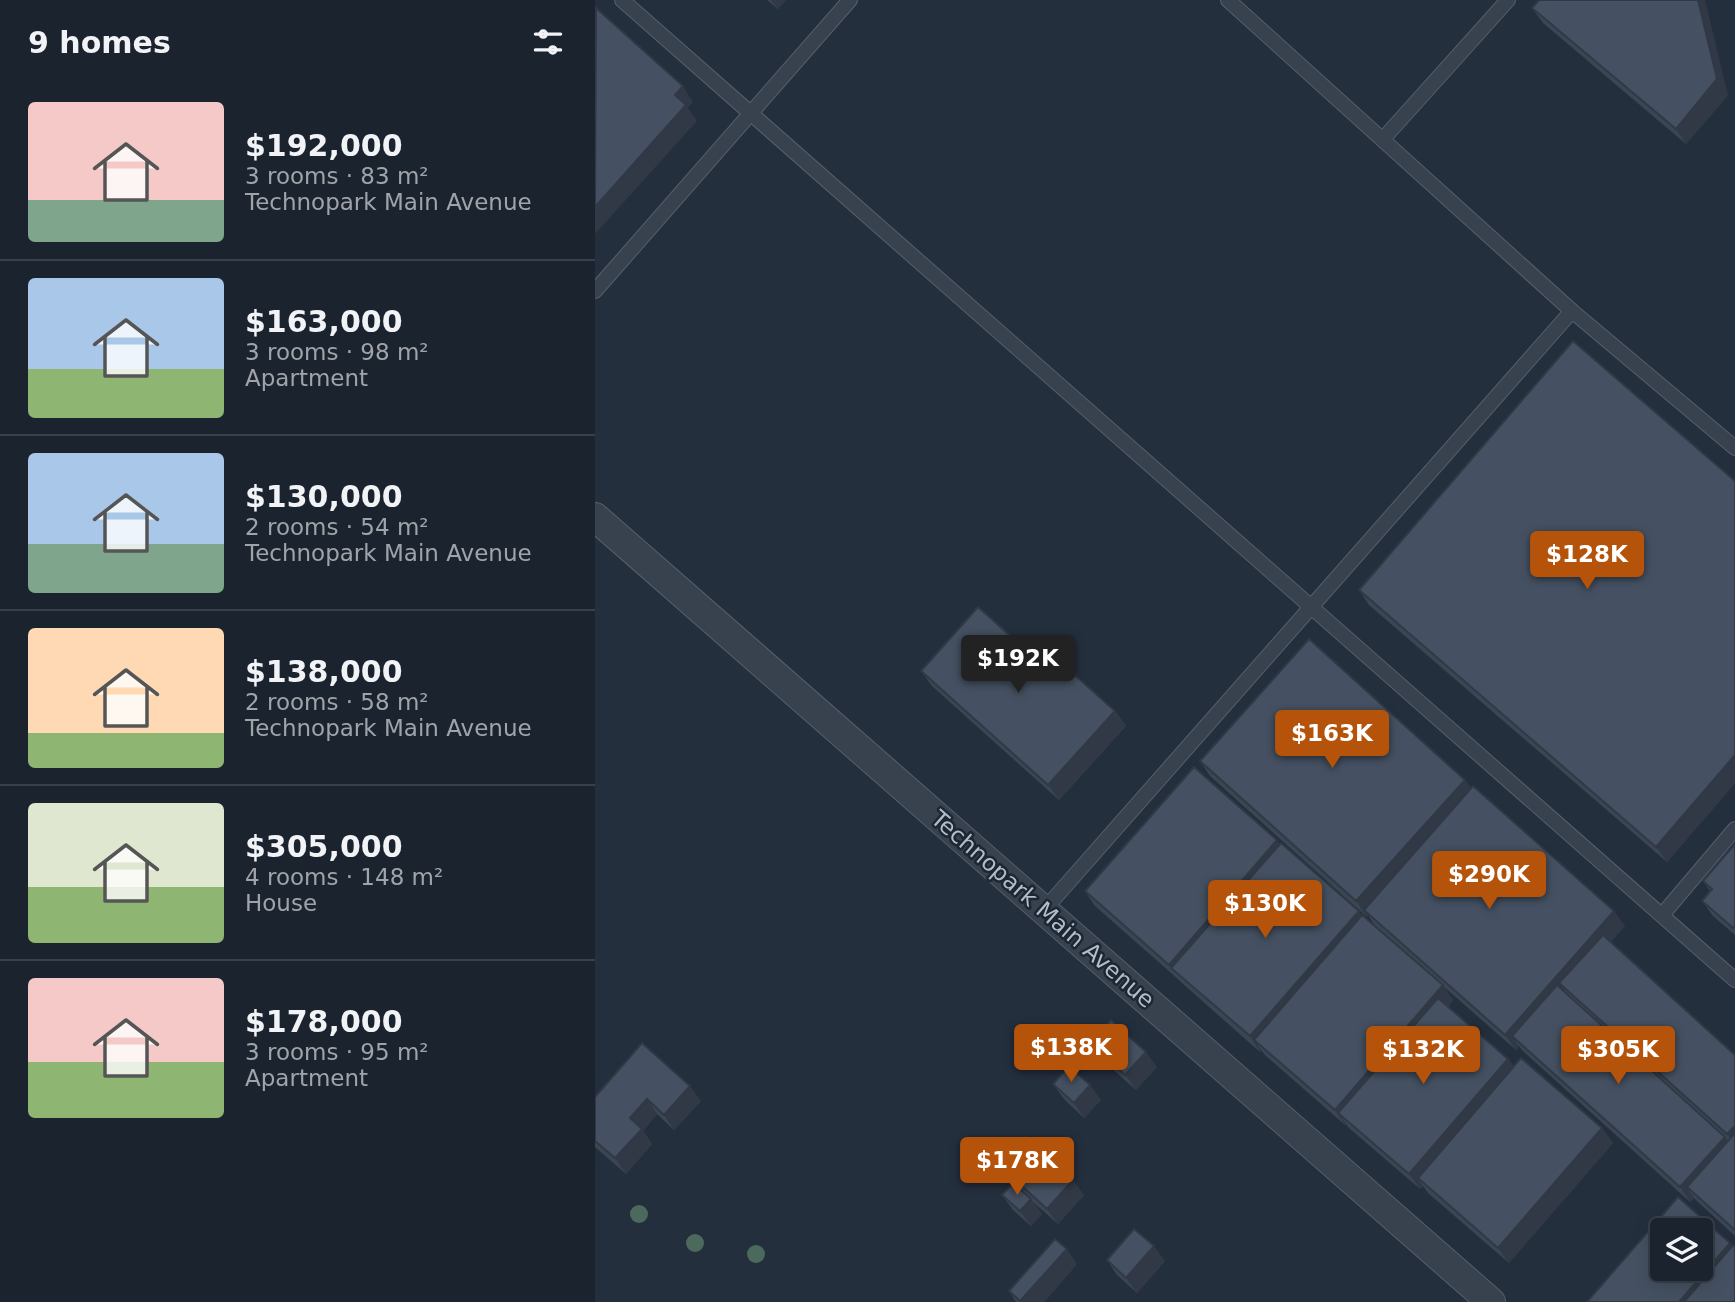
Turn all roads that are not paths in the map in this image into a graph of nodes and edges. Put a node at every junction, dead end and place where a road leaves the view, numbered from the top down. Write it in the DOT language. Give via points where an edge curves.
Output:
graph roads {
  1 [pos="622,0"];
  2 [pos="850,0"];
  3 [pos="1228,0"];
  4 [pos="1508,0"];
  5 [pos="751,114"];
  6 [pos="1383,139"];
  7 [pos="595,291"];
  8 [pos="1572,311"];
  9 [pos="1735,448"];
  10 [pos="595,517"];
  11 [pos="1311,606"];
  12 [pos="1735,829"];
  13 [pos="1044,910"];
  14 [pos="1662,915"];
  15 [pos="1735,980"];
  16 [pos="1490,1302"];
  1 -- 5 [label="lane"];
  2 -- 5 [label="lane"];
  3 -- 6 [label="lane"];
  4 -- 6 [label="lane"];
  5 -- 7 [label="lane"];
  5 -- 11 [label="lane"];
  6 -- 8 [label="lane"];
  8 -- 9 [label="lane"];
  8 -- 11 [label="lane"];
  10 -- 13 [label="street, Technopark Main Avenue"];
  11 -- 13 [label="lane"];
  11 -- 14 [label="lane"];
  12 -- 14 [label="lane"];
  13 -- 16 [label="street, Technopark Main Avenue"];
  14 -- 15 [label="lane"];
}
